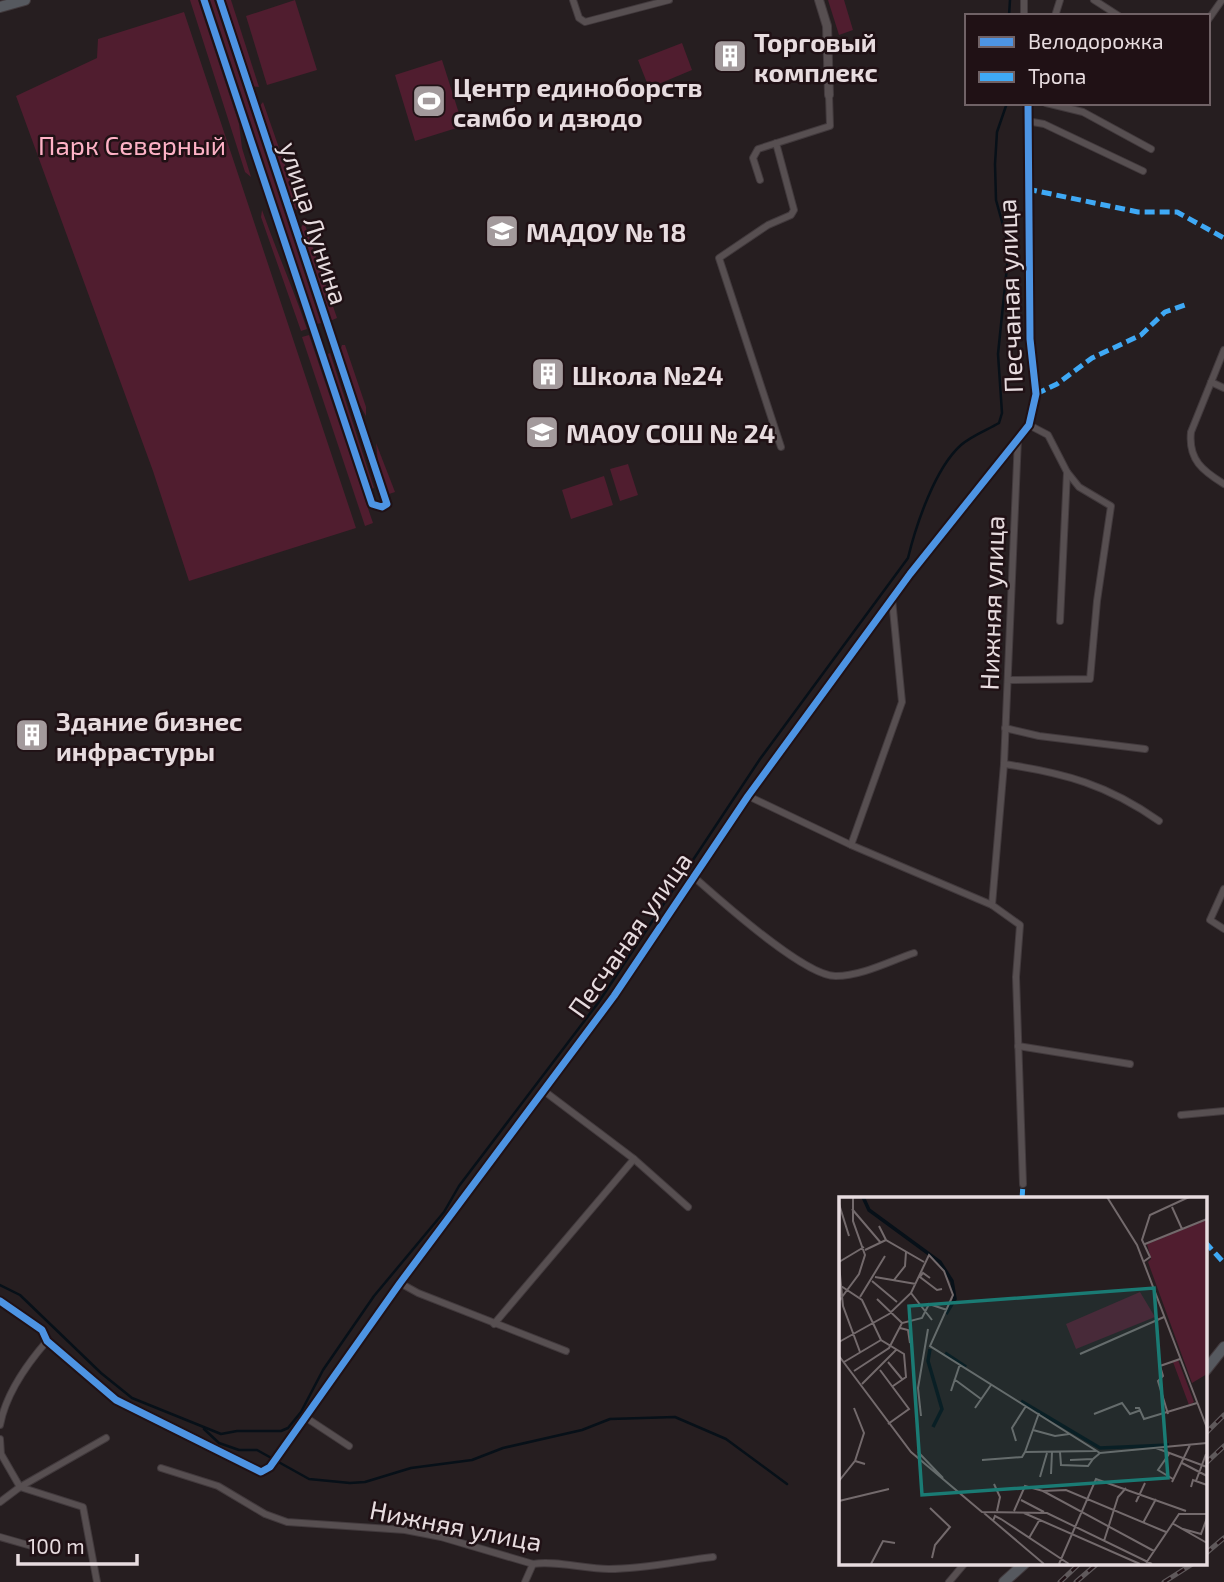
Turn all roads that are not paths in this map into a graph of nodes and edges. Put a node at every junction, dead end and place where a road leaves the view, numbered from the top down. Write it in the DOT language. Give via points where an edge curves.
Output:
graph roads {
  1 [pos="25,0"];
  2 [pos="204,0"];
  3 [pos="220,0"];
  4 [pos="573,0"];
  5 [pos="669,0"];
  6 [pos="819,0"];
  7 [pos="1094,0"];
  8 [pos="1222,0"];
  9 [pos="0,7"];
  10 [pos="1116,14"];
  11 [pos="1210,17"];
  12 [pos="830,95"];
  13 [pos="1028,105"];
  14 [pos="1054,105"];
  15 [pos="1027,121"];
  16 [pos="776,143"];
  17 [pos="1151,149"];
  18 [pos="1143,171"];
  19 [pos="760,180"];
  20 [pos="331,341"];
  21 [pos="318,345"];
  22 [pos="1224,350"];
  23 [pos="1211,382"];
  24 [pos="1224,388"];
  25 [pos="1029,425"];
  26 [pos="1017,438"];
  27 [pos="781,447"];
  28 [pos="1067,472"];
  29 [pos="1224,484"];
  30 [pos="892,599"];
  31 [pos="1060,621"];
  32 [pos="1008,680"];
  33 [pos="1005,728"];
  34 [pos="1145,750"];
  35 [pos="1004,764"];
  36 [pos="748,796"];
  37 [pos="1159,821"];
  38 [pos="851,845"];
  39 [pos="695,878"];
  40 [pos="1224,889"];
  41 [pos="992,905"];
  42 [pos="1224,929"];
  43 [pos="914,953"];
  44 [pos="1017,1046"];
  45 [pos="1130,1063"];
  46 [pos="544,1091"];
  47 [pos="1224,1111"];
  48 [pos="1181,1115"];
  49 [pos="634,1159"];
  50 [pos="1023,1184"];
  51 [pos="688,1207"];
  52 [pos="400,1283"];
  53 [pos="0,1301"];
  54 [pos="494,1324"];
  55 [pos="47,1340"];
  56 [pos="1224,1347"];
  57 [pos="566,1351"];
  58 [pos="1206,1370"];
  59 [pos="305,1417"];
  60 [pos="0,1425"];
  61 [pos="106,1438"];
  62 [pos="0,1439"];
  63 [pos="349,1446"];
  64 [pos="161,1468"];
  65 [pos="20,1487"];
  66 [pos="0,1502"];
  67 [pos="0,1537"];
  68 [pos="35,1547"];
  69 [pos="713,1557"];
  70 [pos="533,1564"];
  71 [pos="964,1564"];
  72 [pos="1024,1564"];
  73 [pos="97,1582"];
  74 [pos="525,1582"];
  75 [pos="949,1582"];
  76 [pos="1004,1582"];
  1 -- 9 [label="main road"];
  2 -- 21 [label="street, улица Лунина"];
  3 -- 20 [label="street, улица Лунина"];
  4 -- 5 [label="street" via="585,22"];
  6 -- 12 [label="street" via="827,26"];
  7 -- 10 [label="street"];
  8 -- 11 [label="street"];
  12 -- 16 [label="street" via="831,126"];
  13 -- 15 [label="street, Песчаная улица"];
  14 -- 17 [label="street" via="1083,112"];
  15 -- 18 [label="street" via="1044,124"];
  15 -- 25 [label="street, Песчаная улица" via="1030,339 1036,394"];
  16 -- 19 [label="street" via="758,149 753,158"];
  16 -- 27 [label="street" via="794,210 719,258"];
  20 -- 21 [label="street, улица Лунина"];
  20 -- 21 [label="street" via="387,504 382,507 372,504"];
  22 -- 23 [label="street"];
  23 -- 24 [label="street"];
  23 -- 29 [label="street" via="1190,444 1202,470"];
  25 -- 26 [label="street, Песчаная улица"];
  25 -- 28 [label="street" via="1048,435"];
  26 -- 30 [label="street, Песчаная улица"];
  26 -- 32 [label="street, Нижняя улица"];
  28 -- 31 [label="street"];
  28 -- 32 [label="street" via="1079,487 1111,506 1090,679"];
  30 -- 36 [label="street, Песчаная улица"];
  30 -- 38 [label="street" via="902,702"];
  32 -- 33 [label="street, Нижняя улица"];
  33 -- 34 [label="street, Нижняя улица"];
  33 -- 35 [label="street, Нижняя улица"];
  35 -- 37 [label="street" via="1049,770 1100,785"];
  35 -- 41 [label="street, Нижняя улица"];
  36 -- 38 [label="street"];
  36 -- 39 [label="street, Песчаная улица"];
  38 -- 41 [label="street"];
  39 -- 43 [label="street" via="757,934 833,977"];
  39 -- 46 [label="street, Песчаная улица"];
  40 -- 42 [label="street" via="1210,920"];
  41 -- 44 [label="street" via="1020,925"];
  44 -- 45 [label="street"];
  44 -- 50 [label="street"];
  46 -- 49 [label="street"];
  46 -- 52 [label="street, Песчаная улица"];
  47 -- 48 [label="street"];
  49 -- 51 [label="street"];
  49 -- 54 [label="street"];
  52 -- 54 [label="street"];
  52 -- 59 [label="street, Песчаная улица"];
  53 -- 55 [label="street, Песчаная улица" via="42,1330"];
  54 -- 57 [label="street"];
  55 -- 59 [label="street, Песчаная улица" via="116,1400 261,1472 270,1467"];
  55 -- 60 [label="street" via="27,1363"];
  56 -- 58 [label="main road"];
  59 -- 63 [label="street"];
  61 -- 65 [label="street"];
  62 -- 65 [label="street" via="1,1454"];
  64 -- 70 [label="street, Нижняя улица" via="218,1486 287,1522 405,1530"];
  65 -- 66 [label="street"];
  65 -- 73 [label="street" via="83,1507"];
  67 -- 68 [label="street"];
  69 -- 70 [label="street, Нижняя улица" via="613,1569"];
  70 -- 74 [label="street"];
  71 -- 75 [label="street"];
  72 -- 76 [label="main road"];
}
